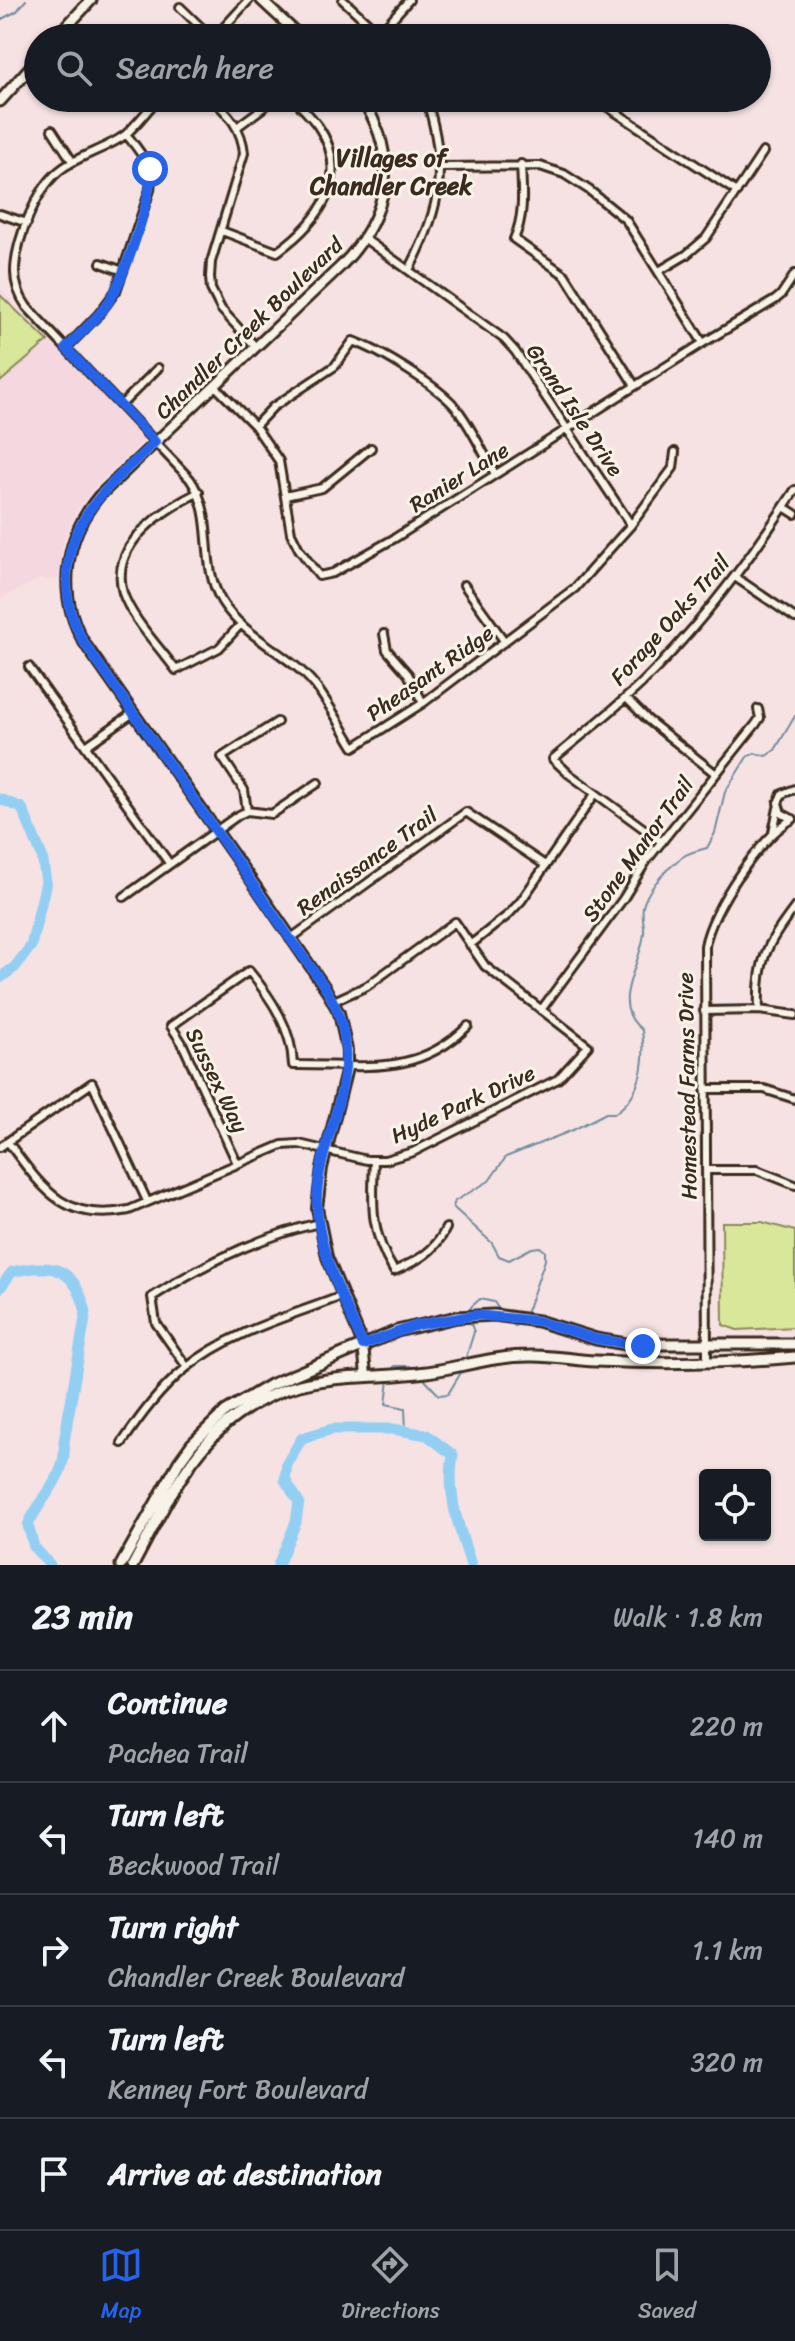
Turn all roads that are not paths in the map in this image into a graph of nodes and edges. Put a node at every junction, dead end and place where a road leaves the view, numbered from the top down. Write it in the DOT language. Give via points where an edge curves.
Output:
graph roads {
  1 [pos="91,0"];
  2 [pos="249,0"];
  3 [pos="261,0"];
  4 [pos="343,0"];
  5 [pos="409,0"];
  6 [pos="180,7"];
  7 [pos="69,24"];
  8 [pos="198,24"];
  9 [pos="226,24"];
  10 [pos="287,24"];
  11 [pos="367,24"];
  12 [pos="389,24"];
  13 [pos="24,74"];
  14 [pos="0,101"];
  15 [pos="144,112"];
  16 [pos="224,112"];
  17 [pos="257,112"];
  18 [pos="306,112"];
  19 [pos="369,112"];
  20 [pos="430,112"];
  21 [pos="615,112"];
  22 [pos="237,127"];
  23 [pos="52,130"];
  24 [pos="126,134"];
  25 [pos="763,152"];
  26 [pos="72,161"];
  27 [pos="521,164"];
  28 [pos="440,167"];
  29 [pos="737,192"];
  30 [pos="0,214"];
  31 [pos="27,223"];
  32 [pos="222,231"];
  33 [pos="365,239"];
  34 [pos="101,263"];
  35 [pos="409,270"];
  36 [pos="123,271"];
  37 [pos="659,271"];
  38 [pos="795,274"];
  39 [pos="703,343"];
  40 [pos="255,346"];
  41 [pos="66,348"];
  42 [pos="158,368"];
  43 [pos="215,386"];
  44 [pos="635,386"];
  45 [pos="121,405"];
  46 [pos="255,426"];
  47 [pos="567,430"];
  48 [pos="155,442"];
  49 [pos="371,448"];
  50 [pos="675,452"];
  51 [pos="495,474"];
  52 [pos="795,490"];
  53 [pos="199,492"];
  54 [pos="285,496"];
  55 [pos="784,507"];
  56 [pos="795,514"];
  57 [pos="631,525"];
  58 [pos="735,577"];
  59 [pos="464,585"];
  60 [pos="795,618"];
  61 [pos="241,624"];
  62 [pos="384,634"];
  63 [pos="505,642"];
  64 [pos="29,667"];
  65 [pos="626,698"];
  66 [pos="423,703"];
  67 [pos="758,709"];
  68 [pos="133,713"];
  69 [pos="277,722"];
  70 [pos="86,746"];
  71 [pos="716,774"];
  72 [pos="318,783"];
  73 [pos="794,789"];
  74 [pos="595,794"];
  75 [pos="778,808"];
  76 [pos="247,811"];
  77 [pos="794,819"];
  78 [pos="216,831"];
  79 [pos="773,832"];
  80 [pos="662,842"];
  81 [pos="169,863"];
  82 [pos="545,865"];
  83 [pos="124,897"];
  84 [pos="795,907"];
  85 [pos="290,939"];
  86 [pos="470,945"];
  87 [pos="334,1001"];
  88 [pos="541,1010"];
  89 [pos="759,1010"];
  90 [pos="704,1011"];
  91 [pos="795,1015"];
  92 [pos="468,1026"];
  93 [pos="347,1068"];
  94 [pos="705,1089"];
  95 [pos="795,1099"];
  96 [pos="8,1142"];
  97 [pos="0,1147"];
  98 [pos="326,1150"];
  99 [pos="374,1160"];
  100 [pos="237,1163"];
  101 [pos="706,1170"];
  102 [pos="795,1185"];
  103 [pos="147,1201"];
  104 [pos="319,1223"];
  105 [pos="446,1228"];
  106 [pos="342,1296"];
  107 [pos="795,1344"];
  108 [pos="363,1345"];
  109 [pos="707,1346"];
  110 [pos="795,1357"];
  111 [pos="707,1361"];
  112 [pos="187,1367"];
  113 [pos="369,1375"];
  114 [pos="122,1443"];
  115 [pos="121,1565"];
  116 [pos="133,1565"];
  1 -- 7 [label="main road"];
  2 -- 9 [label="street"];
  3 -- 10 [label="street"];
  4 -- 11 [label="street"];
  5 -- 12 [label="street"];
  6 -- 8 [label="street"];
  13 -- 14 [label="main road"];
  15 -- 24 [label="street"];
  16 -- 22 [label="street"];
  17 -- 22 [label="street"];
  18 -- 32 [label="street" via="333,160 324,206 277,252"];
  19 -- 33 [label="street, Chandler Creek Boulevard" via="381,135 385,162 382,202"];
  20 -- 28 [label="street"];
  21 -- 29 [label="street"];
  22 -- 32 [label="street" via="244,153"];
  23 -- 26 [label="street"];
  24 -- 26 [label="street, Pheasant Ridge"];
  24 -- 36 [label="street" via="147,161 152,181"];
  25 -- 29 [label="street"];
  26 -- 31 [label="street, Pheasant Ridge" via="45,186"];
  27 -- 28 [label="street"];
  27 -- 37 [label="street" via="564,174 611,207 626,220"];
  27 -- 44 [label="street" via="522,203 514,239 565,275"];
  28 -- 35 [label="street" via="431,223"];
  29 -- 37 [label="street" via="695,248"];
  30 -- 31 [label="street"];
  31 -- 41 [label="street, Pheasant Ridge" via="16,262 18,291"];
  32 -- 40 [label="street" via="211,262 211,289 221,309"];
  33 -- 35 [label="street, Grand Isle Drive"];
  33 -- 40 [label="street, Chandler Creek Boulevard"];
  34 -- 36 [label="street"];
  35 -- 47 [label="street, Grand Isle Drive" via="504,339"];
  36 -- 41 [label="street" via="108,303"];
  37 -- 39 [label="street"];
  38 -- 39 [label="street, Ranier Lane" via="775,300"];
  39 -- 44 [label="street, Ranier Lane"];
  40 -- 43 [label="street, Chandler Creek Boulevard"];
  41 -- 45 [label="street, Pheasant Ridge"];
  42 -- 45 [label="street"];
  43 -- 46 [label="street, Ranier Lane"];
  43 -- 48 [label="street, Chandler Creek Boulevard"];
  44 -- 47 [label="street, Ranier Lane"];
  45 -- 48 [label="street, Pheasant Ridge"];
  46 -- 51 [label="street" via="273,407 335,366 353,341 392,360 446,398"];
  46 -- 54 [label="street, Ranier Lane" via="279,461"];
  47 -- 51 [label="street, Ranier Lane"];
  47 -- 57 [label="street, Grand Isle Drive"];
  48 -- 53 [label="street, Pheasant Ridge"];
  48 -- 68 [label="street, Chandler Creek Boulevard" via="91,506 67,565 74,624"];
  49 -- 54 [label="street" via="322,488"];
  50 -- 57 [label="street, Pheasant Ridge" via="673,468"];
  51 -- 54 [label="street, Ranier Lane" via="395,538 319,576 291,533"];
  52 -- 55 [label="street, Forage Oaks Trail"];
  53 -- 61 [label="street, Pheasant Ridge" via="206,511 210,568 220,597"];
  53 -- 61 [label="street" via="171,506 131,545 121,574 123,593 176,670 219,648"];
  55 -- 56 [label="street"];
  55 -- 58 [label="street, Forage Oaks Trail"];
  57 -- 63 [label="street, Pheasant Ridge" via="575,588"];
  58 -- 60 [label="street"];
  58 -- 65 [label="street, Forage Oaks Trail"];
  59 -- 63 [label="street"];
  61 -- 66 [label="street, Pheasant Ridge" via="314,684 354,747"];
  62 -- 66 [label="street" via="387,650"];
  63 -- 66 [label="street, Pheasant Ridge"];
  64 -- 70 [label="street"];
  65 -- 71 [label="street"];
  65 -- 74 [label="street, Forage Oaks Trail" via="553,759"];
  67 -- 71 [label="street, Stone Manor Trail" via="760,718"];
  68 -- 70 [label="street"];
  68 -- 78 [label="street, Chandler Creek Boulevard"];
  69 -- 76 [label="street" via="222,757 244,790"];
  70 -- 81 [label="street"];
  71 -- 80 [label="street, Stone Manor Trail"];
  72 -- 76 [label="street" via="272,814"];
  73 -- 75 [label="street, Homestead Farms Drive" via="779,798"];
  74 -- 80 [label="street, Forage Oaks Trail"];
  74 -- 82 [label="street"];
  75 -- 77 [label="street, Homestead Farms Drive"];
  75 -- 79 [label="street, Homestead Farms Drive"];
  76 -- 78 [label="street"];
  77 -- 79 [label="street, Homestead Farms Drive"];
  78 -- 81 [label="street"];
  78 -- 85 [label="street, Chandler Creek Boulevard"];
  79 -- 90 [label="street, Homestead Farms Drive" via="709,928 703,955"];
  80 -- 88 [label="street, Stone Manor Trail"];
  81 -- 83 [label="street"];
  82 -- 85 [label="street, Renaissance Trail" via="466,812"];
  82 -- 86 [label="street" via="514,910"];
  84 -- 89 [label="street" via="762,960"];
  85 -- 87 [label="street, Chandler Creek Boulevard"];
  86 -- 87 [label="street, Hyde Park Drive" via="455,922 367,986"];
  86 -- 88 [label="street, Hyde Park Drive" via="503,983"];
  87 -- 93 [label="street, Chandler Creek Boulevard" via="344,1031"];
  88 -- 99 [label="street, Hyde Park Drive" via="588,1046 558,1079 413,1152"];
  89 -- 90 [label="street"];
  89 -- 91 [label="street"];
  90 -- 94 [label="street, Homestead Farms Drive"];
  92 -- 93 [label="street" via="453,1041 415,1059 387,1067"];
  93 -- 98 [label="street, Chandler Creek Boulevard"];
  93 -- 100 [label="street, Sussex Way" via="293,1065 281,1018 249,971 171,1026"];
  94 -- 95 [label="street" via="764,1089"];
  94 -- 101 [label="street, Homestead Farms Drive"];
  96 -- 97 [label="street"];
  96 -- 103 [label="street, Hyde Park Drive" via="39,1185 64,1204 109,1214"];
  96 -- 103 [label="street" via="92,1083"];
  98 -- 99 [label="street, Hyde Park Drive"];
  98 -- 100 [label="street, Hyde Park Drive" via="282,1145"];
  98 -- 104 [label="street, Chandler Creek Boulevard" via="317,1196"];
  99 -- 105 [label="street" via="374,1224 380,1249 394,1271 439,1244"];
  100 -- 103 [label="street, Hyde Park Drive"];
  101 -- 102 [label="street" via="757,1170"];
  101 -- 109 [label="street, Homestead Farms Drive"];
  104 -- 106 [label="street, Chandler Creek Boulevard"];
  104 -- 112 [label="street" via="233,1252 152,1297 156,1323"];
  106 -- 108 [label="street, Chandler Creek Boulevard"];
  106 -- 112 [label="street" via="233,1338"];
  107 -- 109 [label="main road"];
  108 -- 109 [label="main road" via="417,1325 494,1315 612,1342"];
  108 -- 113 [label="street, Chandler Creek Boulevard"];
  108 -- 115 [label="main road" via="249,1396 209,1426 179,1462"];
  109 -- 111 [label="street, Homestead Farms Drive"];
  110 -- 111 [label="main road"];
  111 -- 113 [label="main road" via="531,1356"];
  112 -- 114 [label="street" via="147,1406"];
  113 -- 116 [label="main road" via="302,1383 269,1396 226,1424 190,1467"];
}
